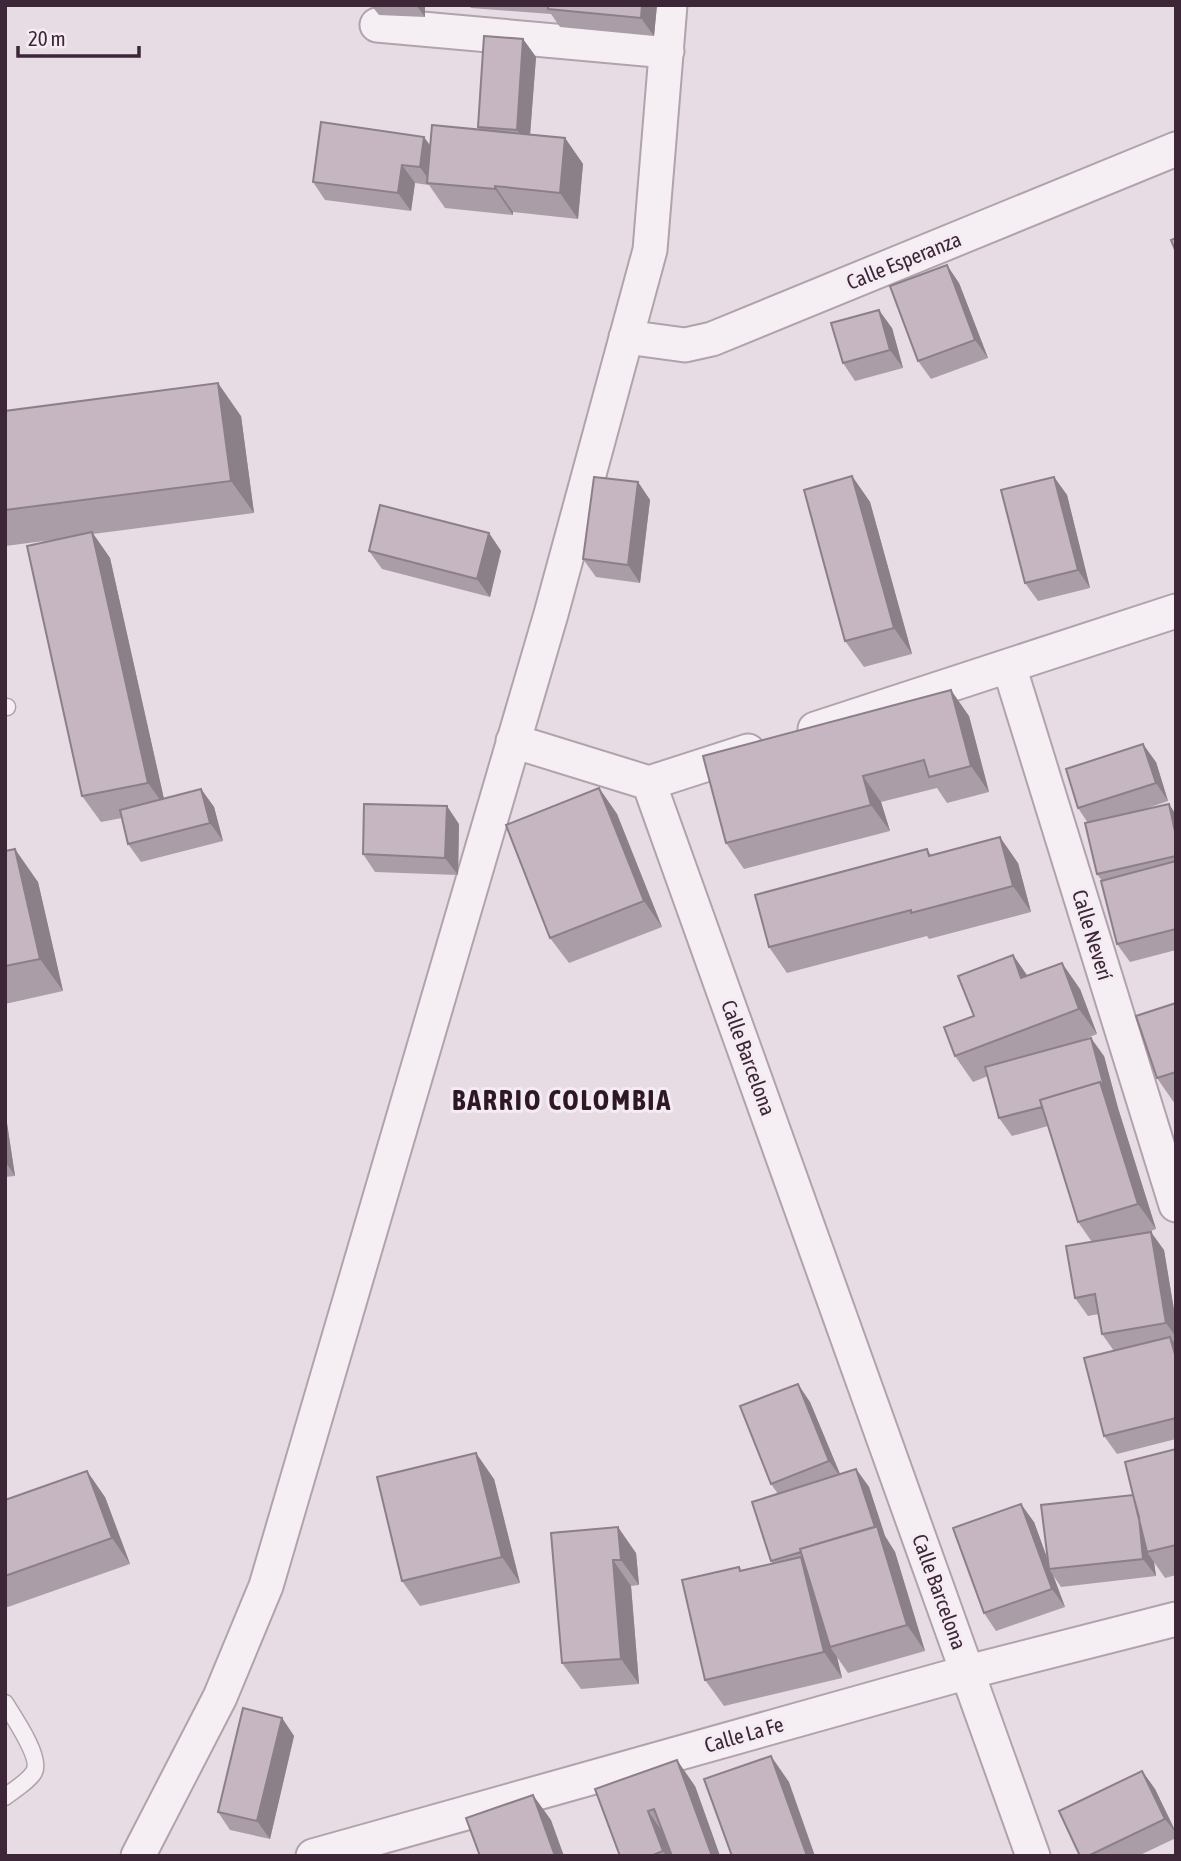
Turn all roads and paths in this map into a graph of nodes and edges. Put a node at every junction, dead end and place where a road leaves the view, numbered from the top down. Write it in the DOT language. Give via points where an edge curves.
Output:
graph roads {
  1 [pos="670,5"];
  2 [pos="377,24"];
  3 [pos="667,51"];
  4 [pos="1176,149"];
  5 [pos="626,337"];
  6 [pos="1176,611"];
  7 [pos="1009,666"];
  8 [pos="513,741"];
  9 [pos="649,783"];
  10 [pos="1176,1205"];
  11 [pos="1176,1619"];
  12 [pos="968,1672"];
  13 [pos="5,1703"];
  14 [pos="5,1797"];
  15 [pos="138,1856"];
  16 [pos="313,1856"];
  17 [pos="1033,1856"];
  1 -- 3 [label="street"];
  2 -- 3 [label="street"];
  3 -- 5 [label="street" via="650,250"];
  4 -- 5 [label="street, Calle Esperanza" via="712,339 685,345"];
  5 -- 8 [label="street"];
  6 -- 7 [label="street"];
  7 -- 9 [label="street"];
  7 -- 10 [label="street, Calle Neverí"];
  8 -- 9 [label="street"];
  8 -- 15 [label="street" via="266,1586 220,1697"];
  9 -- 12 [label="street, Calle Barcelona"];
  11 -- 12 [label="street, Calle La Fe"];
  12 -- 16 [label="street, Calle La Fe"];
  12 -- 17 [label="street, Calle Barcelona"];
  13 -- 14 [label="lane" via="37,1765 34,1774"];
}
